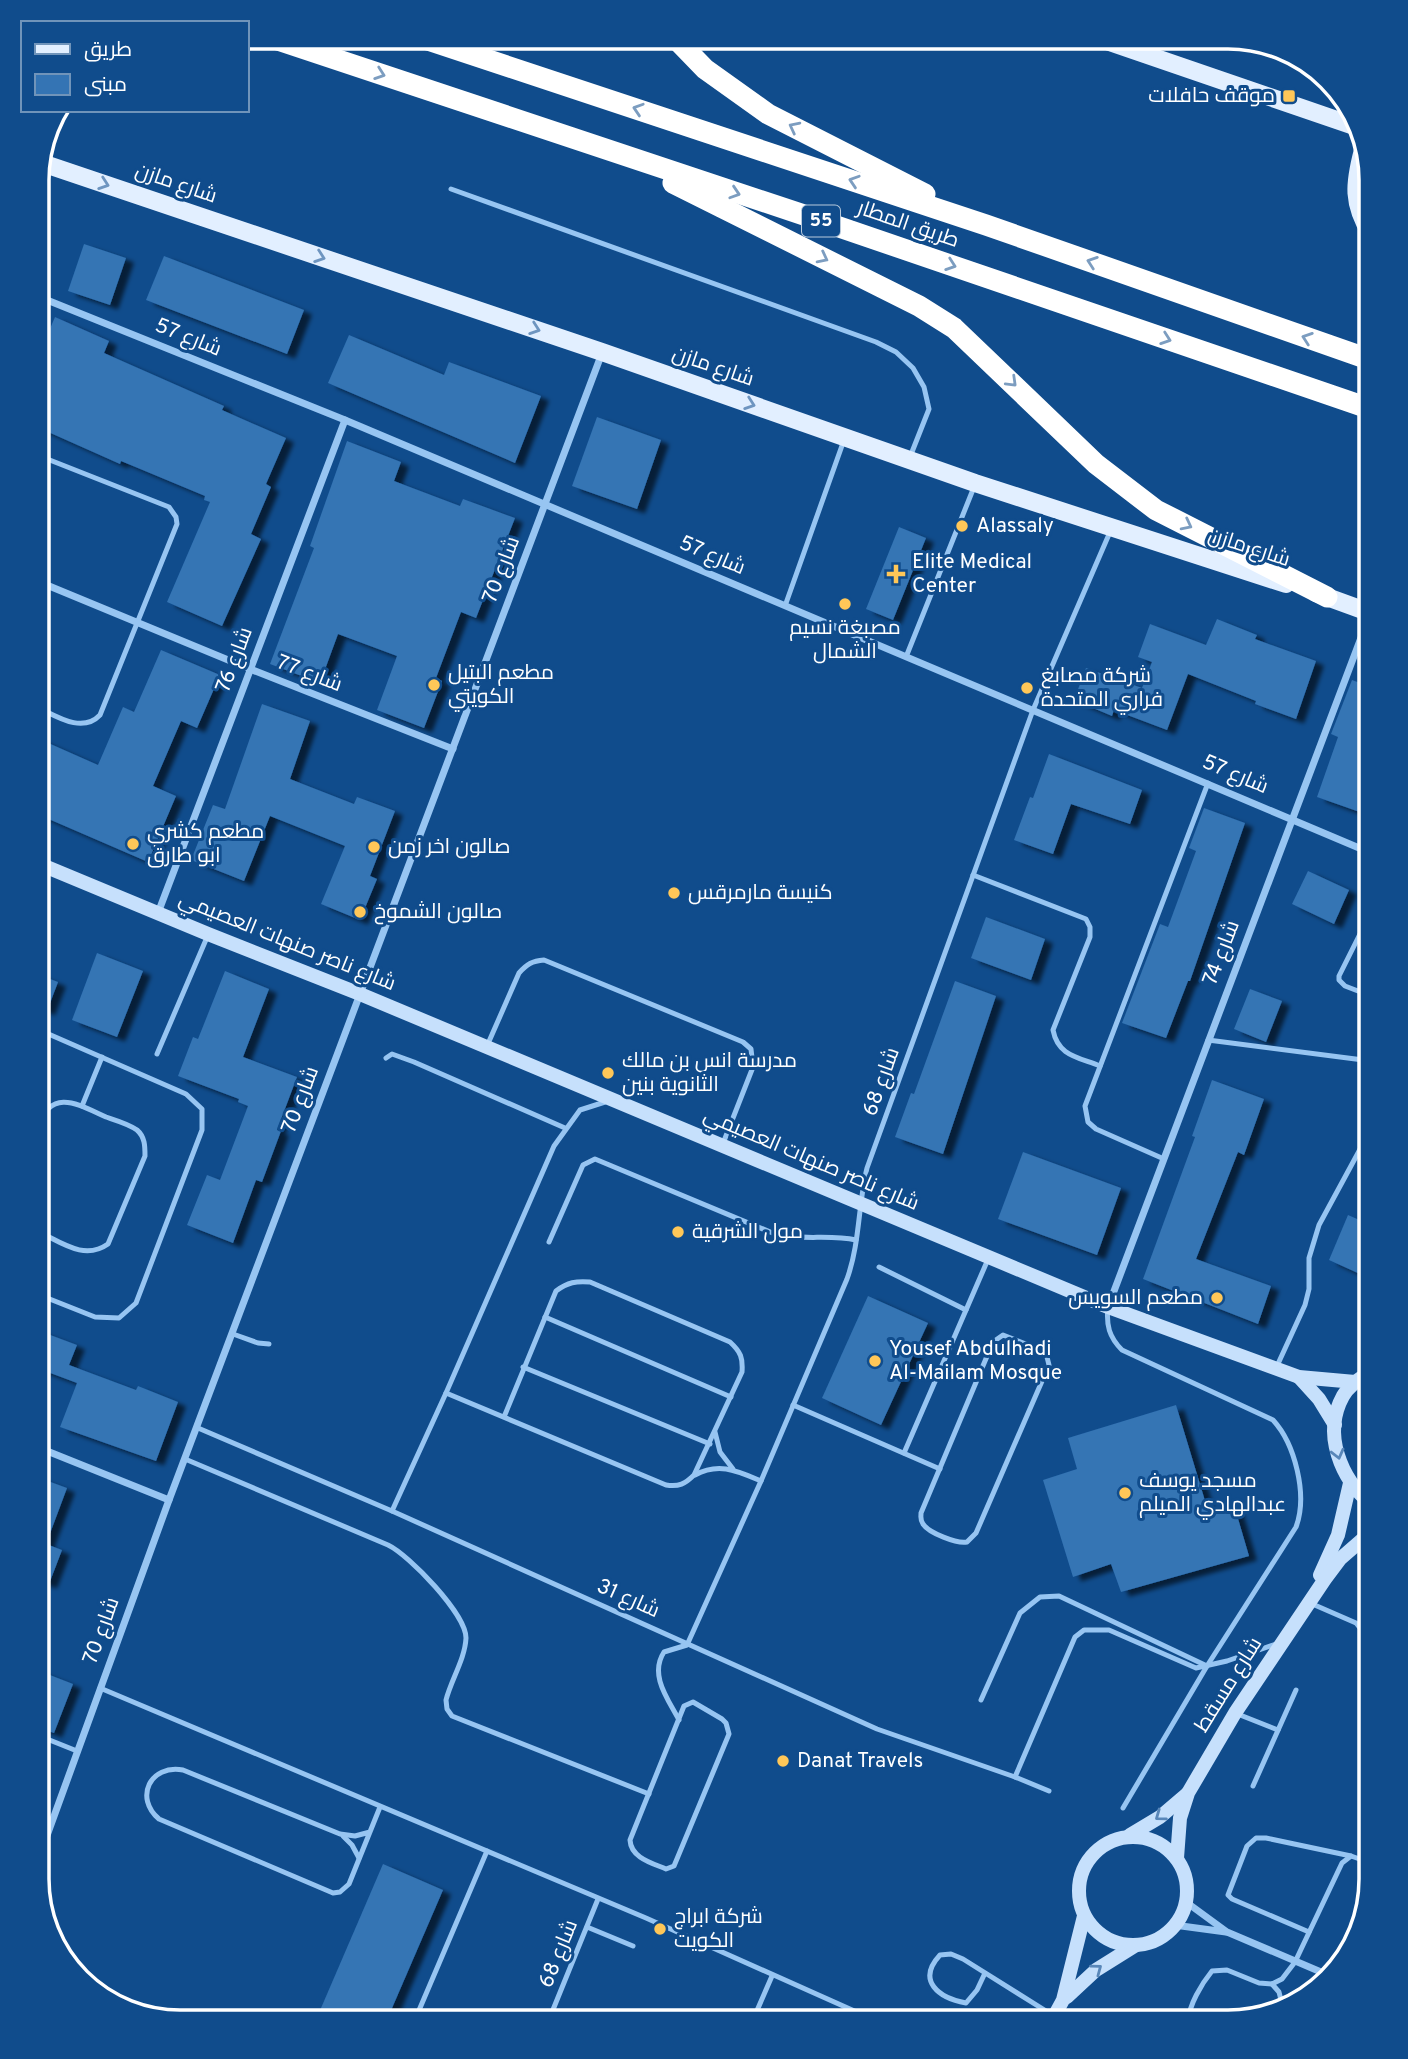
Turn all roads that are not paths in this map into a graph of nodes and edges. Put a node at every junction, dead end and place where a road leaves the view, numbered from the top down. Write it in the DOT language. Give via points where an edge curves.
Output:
graph roads {
  1 [pos="305,49"];
  2 [pos="455,49"];
  3 [pos="686,49"];
  4 [pos="1130,49"];
  5 [pos="1345,123"];
  6 [pos="608,151"];
  7 [pos="50,166"];
  8 [pos="1358,168"];
  9 [pos="451,189"];
  10 [pos="1359,208"];
  11 [pos="986,225"];
  12 [pos="49,301"];
  13 [pos="603,352"];
  14 [pos="1359,356"];
  15 [pos="1359,405"];
  16 [pos="345,420"];
  17 [pos="845,437"];
  18 [pos="49,460"];
  19 [pos="909,460"];
  20 [pos="975,483"];
  21 [pos="546,505"];
  22 [pos="1111,529"];
  23 [pos="49,586"];
  24 [pos="1326,597"];
  25 [pos="785,606"];
  26 [pos="1359,609"];
  27 [pos="137,623"];
  28 [pos="1359,644"];
  29 [pos="906,657"];
  30 [pos="250,669"];
  31 [pos="1033,710"];
  32 [pos="49,712"];
  33 [pos="453,748"];
  34 [pos="1208,783"];
  35 [pos="1292,818"];
  36 [pos="1359,848"];
  37 [pos="49,868"];
  38 [pos="973,875"];
  39 [pos="158,913"];
  40 [pos="208,934"];
  41 [pos="1359,936"];
  42 [pos="1359,991"];
  43 [pos="360,994"];
  44 [pos="49,1033"];
  45 [pos="1208,1040"];
  46 [pos="487,1047"];
  47 [pos="157,1054"];
  48 [pos="102,1057"];
  49 [pos="386,1058"];
  50 [pos="1359,1059"];
  51 [pos="1100,1066"];
  52 [pos="619,1102"];
  53 [pos="82,1106"];
  54 [pos="49,1108"];
  55 [pos="565,1128"];
  56 [pos="722,1146"];
  57 [pos="1359,1151"];
  58 [pos="1164,1159"];
  59 [pos="861,1204"];
  60 [pos="49,1237"];
  61 [pos="856,1240"];
  62 [pos="549,1242"];
  63 [pos="989,1257"];
  64 [pos="879,1267"];
  65 [pos="49,1299"];
  66 [pos="1108,1307"];
  67 [pos="966,1310"];
  68 [pos="545,1317"];
  69 [pos="233,1334"];
  70 [pos="269,1344"];
  71 [pos="523,1367"];
  72 [pos="1276,1369"];
  73 [pos="1299,1377"];
  74 [pos="1359,1379"];
  75 [pos="1355,1382"];
  76 [pos="446,1393"];
  77 [pos="731,1397"];
  78 [pos="793,1405"];
  79 [pos="504,1417"];
  80 [pos="1335,1425"];
  81 [pos="198,1428"];
  82 [pos="715,1432"];
  83 [pos="709,1444"];
  84 [pos="49,1452"];
  85 [pos="904,1453"];
  86 [pos="185,1459"];
  87 [pos="733,1469"];
  88 [pos="940,1469"];
  89 [pos="694,1475"];
  90 [pos="761,1481"];
  91 [pos="1350,1483"];
  92 [pos="1359,1492"];
  93 [pos="169,1500"];
  94 [pos="392,1511"];
  95 [pos="1359,1542"];
  96 [pos="1307,1602"];
  97 [pos="1359,1627"];
  98 [pos="1280,1643"];
  99 [pos="687,1645"];
  100 [pos="1207,1666"];
  101 [pos="100,1688"];
  102 [pos="1296,1690"];
  103 [pos="981,1700"];
  104 [pos="1235,1713"];
  105 [pos="679,1720"];
  106 [pos="1278,1730"];
  107 [pos="49,1740"];
  108 [pos="77,1751"];
  109 [pos="1015,1777"];
  110 [pos="1253,1786"];
  111 [pos="1049,1791"];
  112 [pos="1188,1793"];
  113 [pos="649,1794"];
  114 [pos="380,1807"];
  115 [pos="1124,1808"];
  116 [pos="49,1829"];
  117 [pos="370,1832"];
  118 [pos="340,1834"];
  119 [pos="1128,1836"];
  120 [pos="487,1852"];
  121 [pos="1351,1856"];
  122 [pos="359,1858"];
  123 [pos="1177,1858"];
  124 [pos="1359,1859"];
  125 [pos="598,1899"];
  126 [pos="1186,1902"];
  127 [pos="1084,1916"];
  128 [pos="1174,1925"];
  129 [pos="587,1927"];
  130 [pos="1227,1932"];
  131 [pos="1309,1932"];
  132 [pos="1136,1945"];
  133 [pos="633,1946"];
  134 [pos="1295,1962"];
  135 [pos="1321,1972"];
  136 [pos="985,1973"];
  137 [pos="772,1976"];
  138 [pos="1272,1984"];
  139 [pos="1281,1999"];
  140 [pos="1063,2000"];
  141 [pos="419,2010"];
  142 [pos="553,2010"];
  143 [pos="757,2010"];
  144 [pos="851,2010"];
  145 [pos="1039,2010"];
  146 [pos="1057,2010"];
  147 [pos="1190,2010"];
  1 -- 6 [label="highway, طريق المطار / 55, one-way"];
  11 -- 2 [label="highway, طريق المطار / 55, one-way"];
  11 -- 3 [label="highway, one-way" via="768,114 705,69"];
  4 -- 5 [label="main road"];
  6 -- 15 [label="highway, طريق المطار / 55, one-way"];
  6 -- 24 [label="highway, one-way" via="919,306 954,328 1096,464 1156,510"];
  7 -- 13 [label="main road, شارع مازن, one-way"];
  8 -- 10 [label="main road"];
  9 -- 19 [label="lane" via="897,352 924,387 929,409"];
  14 -- 11 [label="highway, طريق المطار / 55, one-way"];
  12 -- 16 [label="street, شارع 57"];
  13 -- 17 [label="main road, شارع مازن, one-way"];
  13 -- 21 [label="street, شارع 70"];
  16 -- 21 [label="street, شارع 57"];
  16 -- 30 [label="street, شارع 76"];
  17 -- 19 [label="main road, شارع مازن"];
  17 -- 25 [label="lane"];
  18 -- 27 [label="lane" via="163,505 176,517 175,530"];
  19 -- 20 [label="main road, شارع مازن"];
  20 -- 22 [label="main road, شارع مازن"];
  20 -- 29 [label="lane"];
  21 -- 25 [label="street, شارع 57"];
  21 -- 33 [label="street, شارع 70"];
  22 -- 24 [label="main road, شارع مازن"];
  22 -- 31 [label="lane, شارع 68"];
  23 -- 27 [label="street, شارع 77"];
  24 -- 26 [label="main road, شارع مازن"];
  25 -- 29 [label="street, شارع 57"];
  27 -- 30 [label="street, شارع 77"];
  27 -- 32 [label="lane" via="100,715 90,723 77,724"];
  28 -- 35 [label="street, شارع 74"];
  29 -- 31 [label="street, شارع 57"];
  30 -- 33 [label="street, شارع 77"];
  30 -- 39 [label="street, شارع 76"];
  31 -- 34 [label="street, شارع 57"];
  31 -- 38 [label="lane, شارع 68"];
  33 -- 43 [label="street, شارع 70"];
  34 -- 35 [label="street, شارع 57"];
  34 -- 51 [label="lane"];
  35 -- 36 [label="street, شارع 57"];
  35 -- 45 [label="street, شارع 74"];
  37 -- 39 [label="street, شارع ناصر صنهات العصيمي"];
  38 -- 51 [label="lane" via="1086,919 1090,937 1053,1030 1066,1053"];
  38 -- 59 [label="lane, شارع 68" via="867,1168"];
  39 -- 40 [label="street, شارع ناصر صنهات العصيمي"];
  40 -- 43 [label="street, شارع ناصر صنهات العصيمي"];
  40 -- 47 [label="lane"];
  41 -- 42 [label="lane" via="1339,980"];
  43 -- 46 [label="street, شارع ناصر صنهات العصيمي"];
  43 -- 69 [label="street, شارع 70"];
  44 -- 48 [label="lane"];
  45 -- 50 [label="lane"];
  45 -- 58 [label="street, شارع 74"];
  46 -- 52 [label="street, شارع ناصر صنهات العصيمي"];
  46 -- 56 [label="lane" via="519,973 526,965 544,960 743,1042 751,1049 753,1067"];
  48 -- 53 [label="lane"];
  48 -- 65 [label="lane" via="186,1094 202,1109 202,1130 136,1303 119,1318 95,1317"];
  49 -- 55 [label="lane" via="392,1054 404,1058"];
  51 -- 58 [label="lane" via="1085,1106 1088,1122"];
  52 -- 55 [label="lane" via="601,1102 580,1110"];
  52 -- 56 [label="street, شارع ناصر صنهات العصيمي"];
  53 -- 54 [label="lane" via="70,1101"];
  53 -- 60 [label="lane" via="137,1130 145,1142 145,1156 108,1244 97,1252 79,1251"];
  55 -- 76 [label="lane"];
  56 -- 59 [label="street, شارع ناصر صنهات العصيمي"];
  57 -- 72 [label="lane" via="1319,1225 1309,1258 1305,1305"];
  58 -- 66 [label="street, شارع 74"];
  59 -- 61 [label="lane, شارع 68"];
  59 -- 63 [label="street, شارع ناصر صنهات العصيمي"];
  61 -- 62 [label="lane" via="775,1234 595,1159 583,1165"];
  61 -- 78 [label="lane, شارع 68" via="847,1279"];
  63 -- 66 [label="street, شارع ناصر صنهات العصيمي"];
  63 -- 67 [label="lane"];
  64 -- 67 [label="lane"];
  66 -- 72 [label="street, شارع ناصر صنهات العصيمي"];
  66 -- 100 [label="lane" via="1109,1331 1122,1350 1266,1416 1283,1431 1289,1444 1300,1490 1296,1527"];
  67 -- 85 [label="lane"];
  68 -- 71 [label="lane"];
  68 -- 77 [label="lane"];
  68 -- 77 [label="lane" via="556,1291 577,1281 590,1282 730,1342 743,1360"];
  69 -- 70 [label="lane"];
  69 -- 81 [label="street, شارع 70"];
  71 -- 79 [label="lane"];
  71 -- 83 [label="lane"];
  72 -- 73 [label="street, شارع ناصر صنهات العصيمي"];
  73 -- 75 [label="street, شارع ناصر صنهات العصيمي"];
  73 -- 80 [label="street"];
  74 -- 75 [label="street"];
  75 -- 80 [label="street" via="1343,1395"];
  76 -- 79 [label="lane"];
  76 -- 94 [label="lane"];
  77 -- 82 [label="lane"];
  78 -- 85 [label="lane"];
  78 -- 90 [label="lane, شارع 68"];
  79 -- 89 [label="lane" via="666,1485 685,1483"];
  80 -- 91 [label="street, one-way" via="1337,1455"];
  81 -- 86 [label="street, شارع 70"];
  81 -- 94 [label="lane, شارع 31"];
  82 -- 83 [label="lane"];
  82 -- 87 [label="lane" via="720,1452"];
  83 -- 89 [label="lane"];
  84 -- 93 [label="street"];
  85 -- 88 [label="lane"];
  86 -- 93 [label="street, شارع 70"];
  86 -- 113 [label="lane" via="396,1549 410,1560 465,1629 464,1649 446,1700 452,1716"];
  87 -- 89 [label="lane" via="713,1468"];
  87 -- 90 [label="lane"];
  88 -- 88 [label="lane" via="921,1513 922,1523 955,1542 967,1542 976,1533 1049,1365 1046,1353 1009,1336 993,1342"];
  90 -- 99 [label="lane, شارع 68"];
  91 -- 92 [label="street"];
  91 -- 96 [label="street, شارع مسقط" via="1338,1535"];
  93 -- 101 [label="street, شارع 70"];
  94 -- 99 [label="lane, شارع 31"];
  95 -- 96 [label="street, شارع مسقط"];
  96 -- 97 [label="lane"];
  96 -- 98 [label="street, شارع مسقط"];
  98 -- 100 [label="lane"];
  98 -- 104 [label="street, شارع مسقط"];
  99 -- 105 [label="lane" via="664,1652 658,1661 660,1685"];
  99 -- 109 [label="lane, شارع 31" via="877,1729"];
  100 -- 103 [label="lane" via="1059,1596 1040,1597 1020,1614"];
  100 -- 109 [label="lane" via="1185,1664 1109,1630 1084,1630 1075,1637"];
  100 -- 115 [label="lane"];
  101 -- 108 [label="street, شارع 70"];
  101 -- 114 [label="lane"];
  102 -- 106 [label="lane"];
  104 -- 106 [label="lane"];
  104 -- 112 [label="street, شارع مسقط"];
  105 -- 113 [label="lane"];
  105 -- 113 [label="lane" via="684,1706 693,1702 722,1719 729,1734 669,1869 636,1855 630,1846"];
  106 -- 110 [label="lane"];
  107 -- 108 [label="lane"];
  108 -- 116 [label="street, شارع 70"];
  109 -- 111 [label="lane, شارع 31"];
  112 -- 119 [label="street, شارع مسقط, one-way"];
  112 -- 123 [label="street, شارع مسقط" via="1180,1818"];
  114 -- 117 [label="lane"];
  114 -- 120 [label="lane"];
  117 -- 118 [label="lane"];
  117 -- 122 [label="lane"];
  118 -- 122 [label="lane"];
  118 -- 122 [label="lane" via="183,1770 160,1773 147,1792 149,1808 159,1819 333,1893 349,1885"];
  119 -- 123 [label="street" via="1155,1840"];
  119 -- 127 [label="street" via="1105,1844 1087,1861 1079,1877 1078,1895"];
  120 -- 125 [label="lane"];
  120 -- 141 [label="lane"];
  121 -- 124 [label="lane"];
  121 -- 131 [label="lane" via="1342,1863"];
  121 -- 131 [label="lane" via="1266,1838 1256,1838 1247,1846 1228,1895"];
  123 -- 126 [label="street" via="1184,1871"];
  125 -- 129 [label="lane, شارع 68"];
  125 -- 137 [label="lane"];
  126 -- 128 [label="street"];
  126 -- 130 [label="street"];
  127 -- 132 [label="street" via="1107,1939"];
  127 -- 140 [label="street"];
  128 -- 130 [label="street"];
  128 -- 132 [label="street" via="1148,1943"];
  129 -- 133 [label="lane"];
  129 -- 142 [label="lane, شارع 68"];
  130 -- 134 [label="street"];
  131 -- 134 [label="lane"];
  140 -- 132 [label="street, one-way" via="1096,1970"];
  134 -- 135 [label="street"];
  134 -- 138 [label="lane"];
  136 -- 136 [label="lane" via="951,1954 940,1955 931,1965 929,1977 935,1989 966,2003"];
  136 -- 145 [label="lane"];
  137 -- 143 [label="lane"];
  137 -- 144 [label="lane"];
  138 -- 139 [label="lane"];
  138 -- 147 [label="lane" via="1227,1970 1212,1971"];
  140 -- 146 [label="street"];
}
